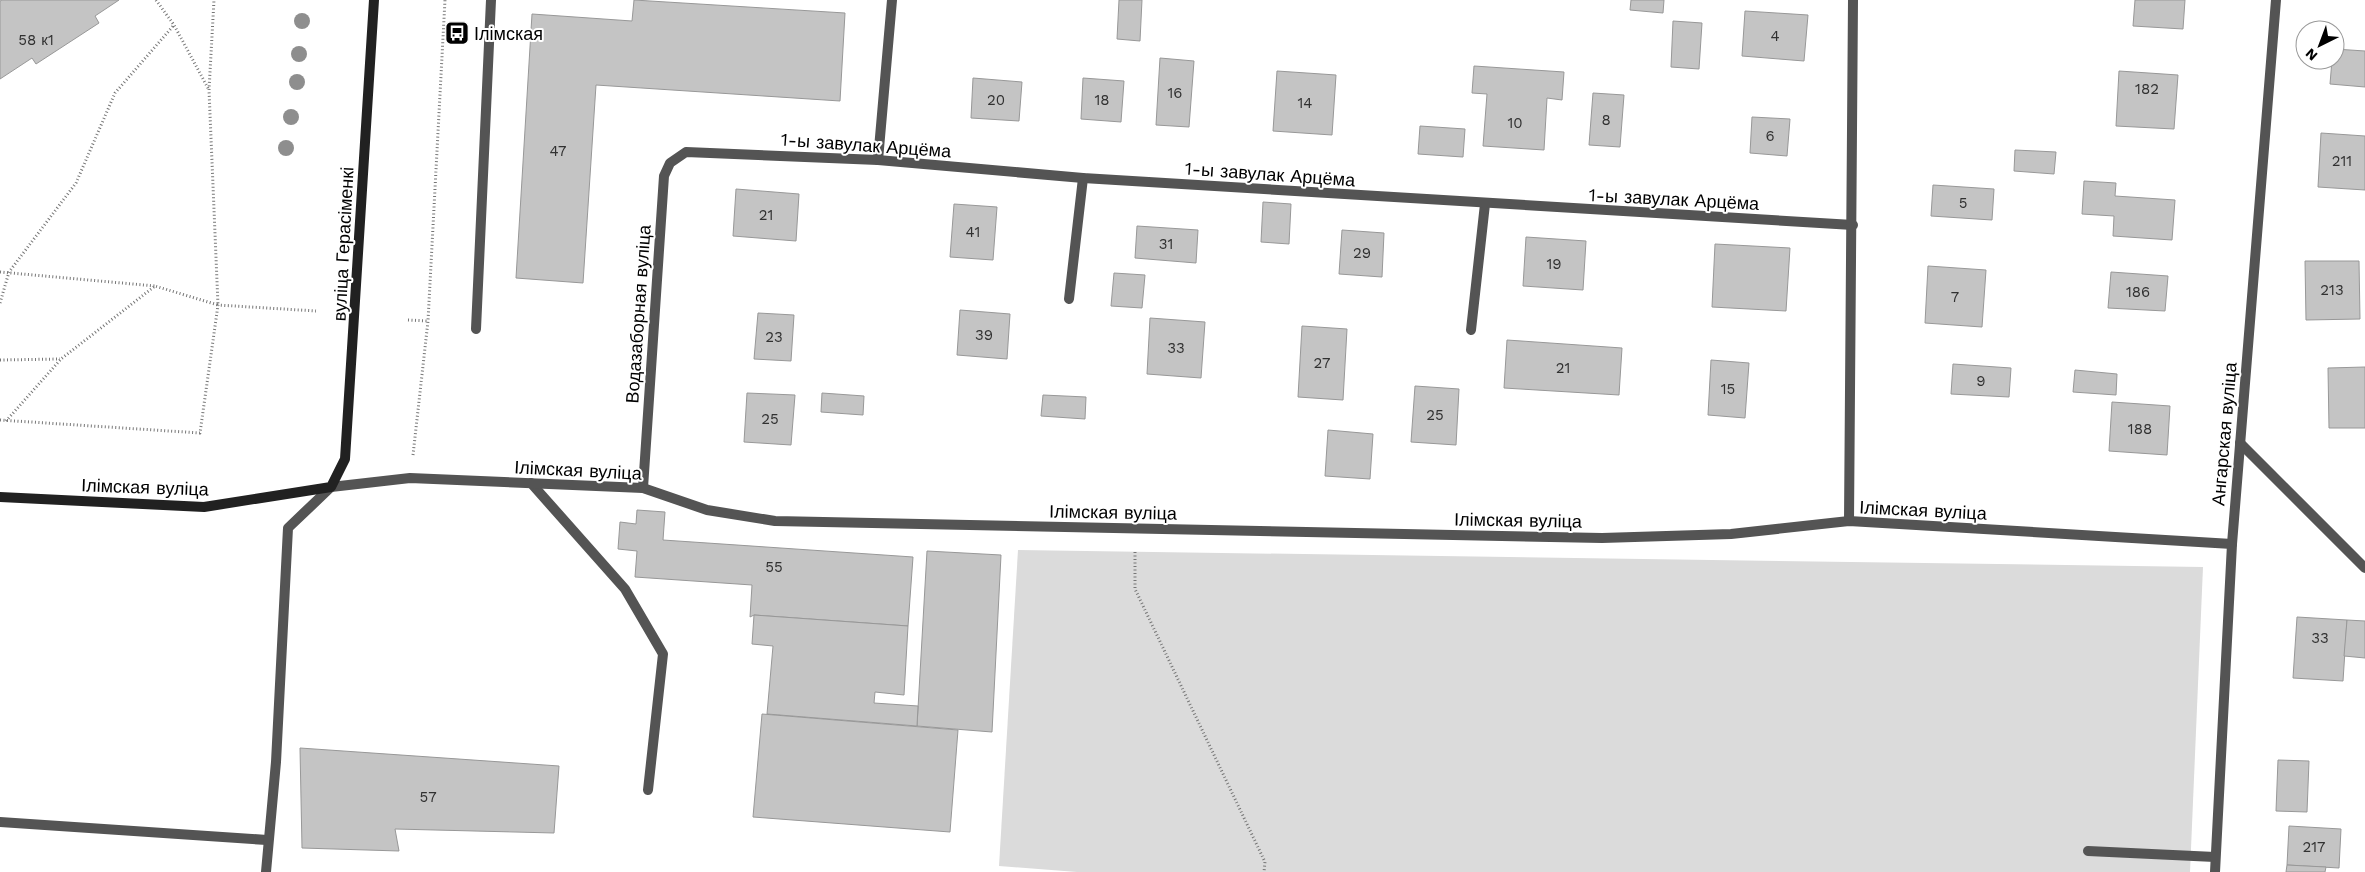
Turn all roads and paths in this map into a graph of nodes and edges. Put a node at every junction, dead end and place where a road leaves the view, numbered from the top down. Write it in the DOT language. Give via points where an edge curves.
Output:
graph roads {
  1 [pos="156,0"];
  2 [pos="214,0"];
  3 [pos="374,0"];
  4 [pos="445,0"];
  5 [pos="491,0"];
  6 [pos="892,0"];
  7 [pos="1854,0"];
  8 [pos="2276,0"];
  9 [pos="174,25"];
  10 [pos="210,90"];
  11 [pos="686,152"];
  12 [pos="878,160"];
  13 [pos="1083,178"];
  14 [pos="1484,204"];
  15 [pos="1853,225"];
  16 [pos="0,272"];
  17 [pos="9,272"];
  18 [pos="155,286"];
  19 [pos="1069,299"];
  20 [pos="0,302"];
  21 [pos="218,305"];
  22 [pos="316,311"];
  23 [pos="408,320"];
  24 [pos="428,321"];
  25 [pos="476,329"];
  26 [pos="1471,330"];
  27 [pos="61,359"];
  28 [pos="0,360"];
  29 [pos="0,420"];
  30 [pos="6,421"];
  31 [pos="2240,443"];
  32 [pos="410,478"];
  33 [pos="531,483"];
  34 [pos="331,487"];
  35 [pos="643,488"];
  36 [pos="0,497"];
  37 [pos="1850,521"];
  38 [pos="1134,528"];
  39 [pos="2232,544"];
  40 [pos="2365,568"];
  41 [pos="648,790"];
  42 [pos="0,822"];
  43 [pos="268,840"];
  44 [pos="2088,851"];
  45 [pos="2215,857"];
  46 [pos="266,872"];
  47 [pos="1264,872"];
  48 [pos="2215,872"];
  1 -- 9 [label="path"];
  2 -- 10 [label="path"];
  3 -- 34 [label="street, вуліца Герасіменкі" via="345,459"];
  4 -- 24 [label="path"];
  5 -- 25 [label="street"];
  6 -- 12 [label="street"];
  7 -- 15 [label="street"];
  8 -- 31 [label="street, Ангарская вуліца"];
  9 -- 10 [label="path"];
  9 -- 17 [label="path" via="115,93 76,183"];
  10 -- 21 [label="path"];
  11 -- 12 [label="street, 1-ы завулак Арцёма"];
  11 -- 35 [label="street, Водазаборная вуліца" via="670,162 664,176"];
  12 -- 13 [label="street, 1-ы завулак Арцёма"];
  13 -- 14 [label="street, 1-ы завулак Арцёма"];
  13 -- 19 [label="street"];
  14 -- 15 [label="street, 1-ы завулак Арцёма"];
  14 -- 26 [label="street"];
  15 -- 37 [label="street"];
  16 -- 17 [label="path"];
  17 -- 18 [label="path"];
  17 -- 20 [label="path"];
  18 -- 21 [label="path"];
  18 -- 27 [label="path"];
  21 -- 22 [label="path"];
  21 -- 30 [label="path" via="200,434"];
  23 -- 24 [label="path"];
  24 -- 32 [label="path"];
  27 -- 28 [label="path"];
  27 -- 30 [label="path"];
  29 -- 30 [label="path"];
  31 -- 39 [label="street, Ангарская вуліца"];
  31 -- 40 [label="street"];
  32 -- 33 [label="street, Ілімская вуліца"];
  32 -- 34 [label="street, Ілімская вуліца"];
  33 -- 35 [label="street, Ілімская вуліца"];
  33 -- 41 [label="street" via="624,589 663,654"];
  34 -- 36 [label="street, Ілімская вуліца" via="204,508"];
  34 -- 43 [label="street" via="288,528 276,762"];
  35 -- 38 [label="street, Ілімская вуліца" via="707,510 775,521"];
  37 -- 38 [label="street, Ілімская вуліца" via="1731,534 1602,538"];
  37 -- 39 [label="street, Ілімская вуліца"];
  38 -- 47 [label="path" via="1135,589 1265,862"];
  39 -- 45 [label="street, Ангарская вуліца"];
  42 -- 43 [label="street"];
  43 -- 46 [label="street"];
  44 -- 45 [label="street"];
  45 -- 48 [label="street, Ангарская вуліца"];
}
